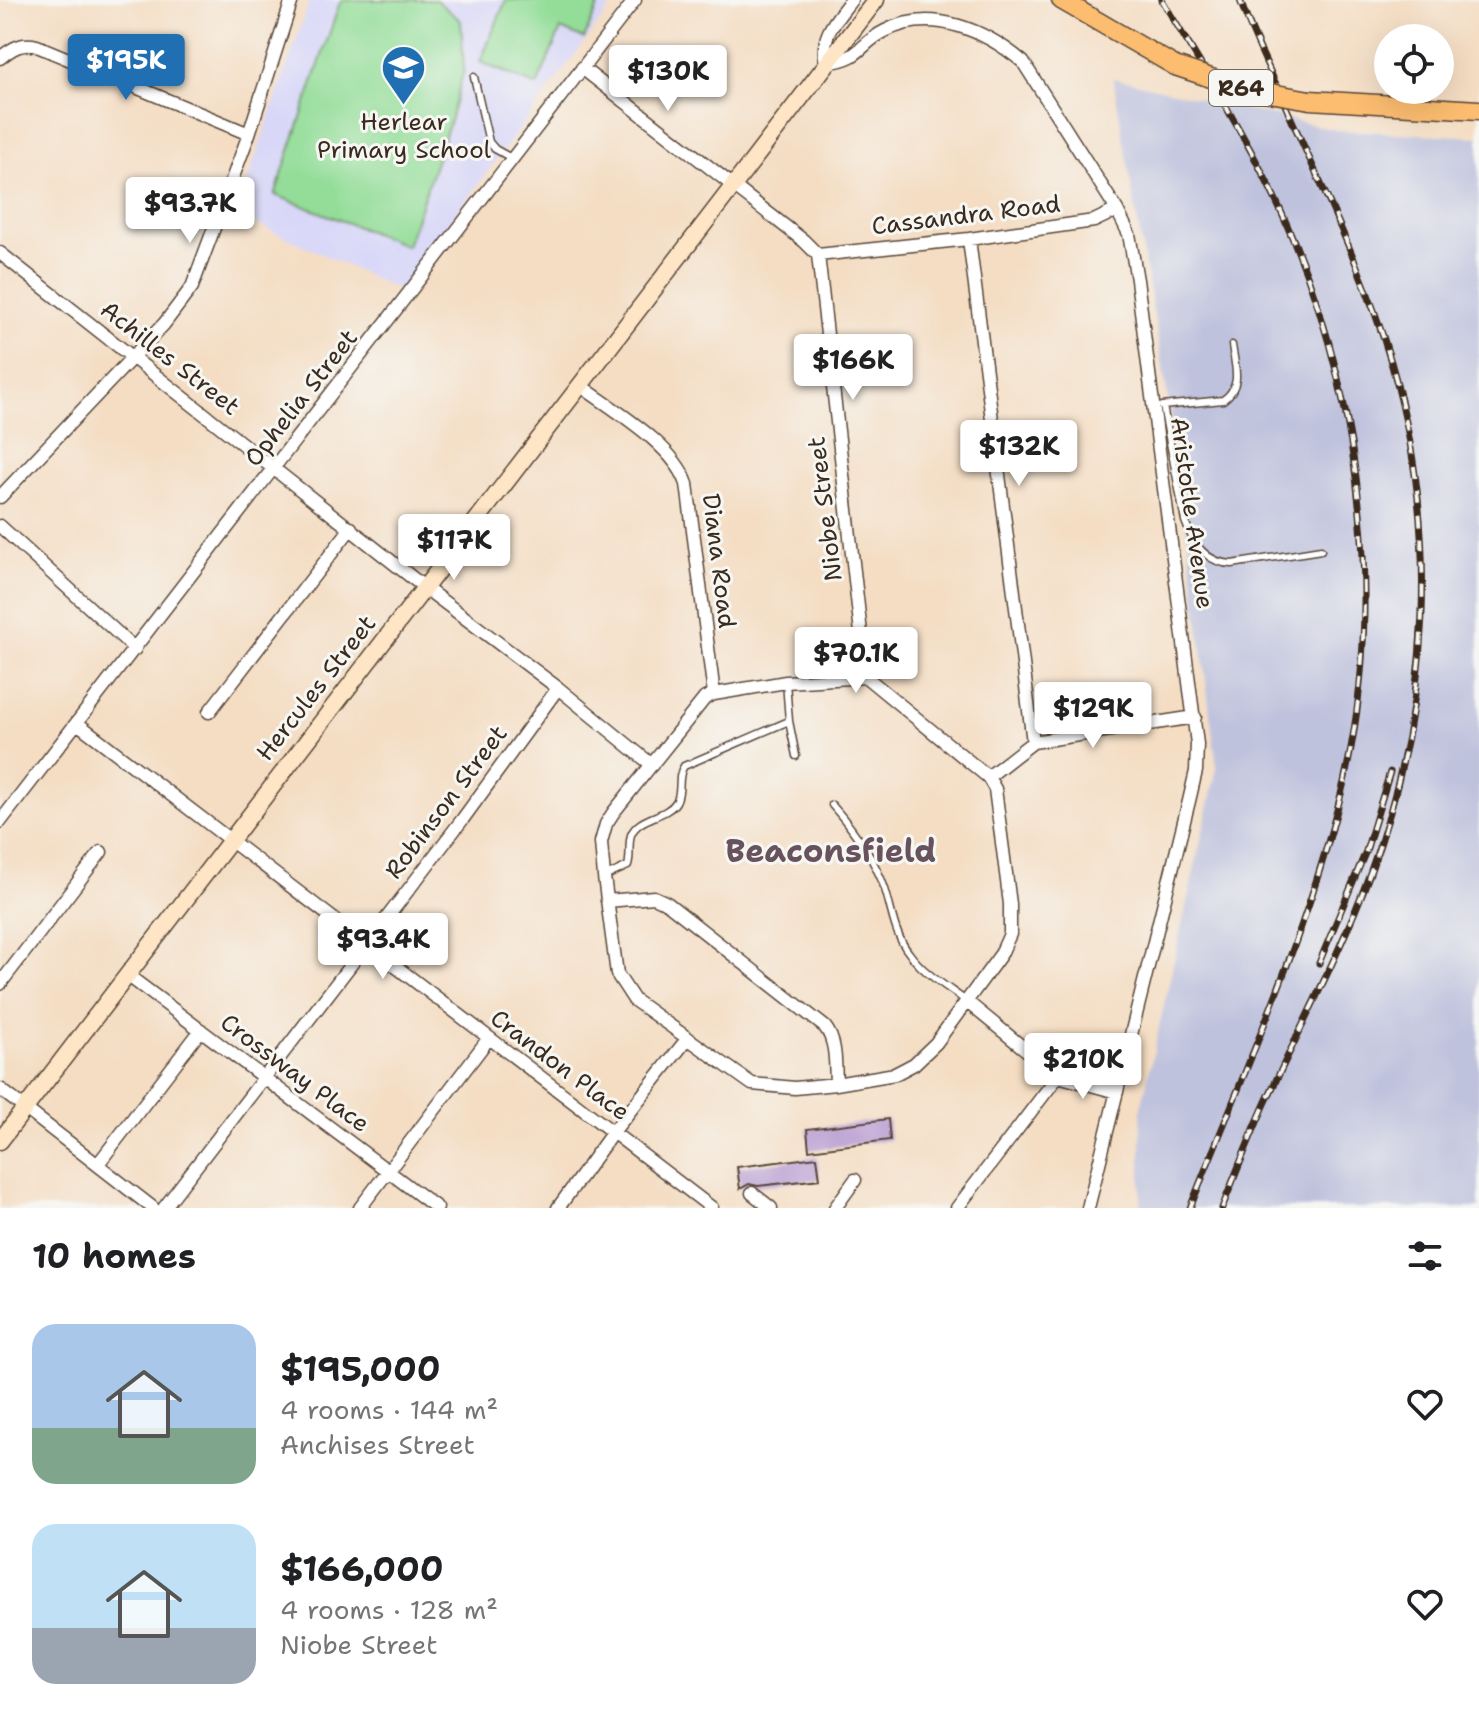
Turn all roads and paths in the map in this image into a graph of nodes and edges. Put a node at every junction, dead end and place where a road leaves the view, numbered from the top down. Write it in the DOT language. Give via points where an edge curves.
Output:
graph roads {
  1 [pos="292,0"];
  2 [pos="635,0"];
  3 [pos="851,0"];
  4 [pos="876,0"];
  5 [pos="1061,0"];
  6 [pos="0,58"];
  7 [pos="826,63"];
  8 [pos="582,68"];
  9 [pos="474,77"];
  10 [pos="1479,110"];
  11 [pos="249,134"];
  12 [pos="513,159"];
  13 [pos="732,187"];
  14 [pos="1117,210"];
  15 [pos="969,239"];
  16 [pos="0,253"];
  17 [pos="818,255"];
  18 [pos="1232,345"];
  19 [pos="132,357"];
  20 [pos="581,386"];
  21 [pos="1159,406"];
  22 [pos="275,469"];
  23 [pos="0,497"];
  24 [pos="0,526"];
  25 [pos="351,528"];
  26 [pos="1321,550"];
  27 [pos="424,587"];
  28 [pos="135,649"];
  29 [pos="866,677"];
  30 [pos="786,682"];
  31 [pos="558,688"];
  32 [pos="714,694"];
  33 [pos="209,712"];
  34 [pos="1195,717"];
  35 [pos="789,721"];
  36 [pos="77,723"];
  37 [pos="1033,742"];
  38 [pos="796,756"];
  39 [pos="652,765"];
  40 [pos="988,777"];
  41 [pos="832,805"];
  42 [pos="0,822"];
  43 [pos="230,839"];
  44 [pos="101,852"];
  45 [pos="604,877"];
  46 [pos="607,901"];
  47 [pos="366,946"];
  48 [pos="126,974"];
  49 [pos="0,984"];
  50 [pos="966,1001"];
  51 [pos="201,1030"];
  52 [pos="489,1038"];
  53 [pos="688,1038"];
  54 [pos="1058,1076"];
  55 [pos="264,1077"];
  56 [pos="836,1084"];
  57 [pos="0,1089"];
  58 [pos="1117,1092"];
  59 [pos="25,1107"];
  60 [pos="613,1132"];
  61 [pos="0,1141"];
  62 [pos="98,1164"];
  63 [pos="389,1170"];
  64 [pos="855,1180"];
  65 [pos="752,1193"];
  66 [pos="153,1208"];
  67 [pos="164,1208"];
  68 [pos="360,1208"];
  69 [pos="437,1208"];
  70 [pos="558,1208"];
  71 [pos="712,1208"];
  72 [pos="771,1208"];
  73 [pos="835,1208"];
  74 [pos="957,1208"];
  75 [pos="1088,1208"];
  1 -- 11 [label="street"];
  2 -- 8 [label="street, Ophelia Street"];
  3 -- 7 [label="street" via="826,33"];
  4 -- 7 [label="street, Hercules Street"];
  5 -- 10 [label="main road, R64, bridge" via="1175,66 1241,88 1310,100"];
  6 -- 11 [label="street" via="16,46 37,46"];
  7 -- 13 [label="street, Hercules Street"];
  7 -- 14 [label="street, Aristotle Avenue" via="855,57 872,39 905,24 937,21 990,38 1023,62"];
  8 -- 12 [label="street, Ophelia Street"];
  8 -- 13 [label="street"];
  9 -- 12 [label="lane" via="489,142"];
  11 -- 19 [label="street" via="192,287"];
  12 -- 22 [label="street, Ophelia Street"];
  13 -- 17 [label="street"];
  13 -- 20 [label="street, Hercules Street"];
  14 -- 15 [label="street, Cassandra Road" via="1094,221"];
  14 -- 21 [label="street, Aristotle Avenue" via="1129,234"];
  15 -- 17 [label="street, Cassandra Road"];
  15 -- 37 [label="street"];
  16 -- 19 [label="street, Achilles Street"];
  17 -- 29 [label="street, Niobe Street"];
  18 -- 21 [label="lane" via="1237,383 1231,395"];
  19 -- 22 [label="street, Achilles Street"];
  19 -- 23 [label="street"];
  20 -- 27 [label="street, Hercules Street"];
  20 -- 32 [label="street, Diana Road" via="668,452 682,469"];
  21 -- 26 [label="lane" via="1185,521 1206,556 1232,564"];
  21 -- 34 [label="street, Aristotle Avenue"];
  22 -- 25 [label="street, Achilles Street"];
  22 -- 28 [label="street, Ophelia Street"];
  24 -- 28 [label="street"];
  25 -- 27 [label="street, Achilles Street"];
  25 -- 33 [label="street"];
  27 -- 31 [label="street, Achilles Street"];
  27 -- 43 [label="street, Hercules Street"];
  28 -- 36 [label="street, Ophelia Street"];
  29 -- 30 [label="street"];
  29 -- 40 [label="street"];
  30 -- 32 [label="street"];
  30 -- 35 [label="lane"];
  31 -- 39 [label="street, Achilles Street"];
  31 -- 47 [label="street, Robinson Street"];
  32 -- 39 [label="street" via="698,704"];
  34 -- 37 [label="street"];
  34 -- 58 [label="street, Aristotle Avenue" via="1196,771"];
  35 -- 38 [label="lane"];
  35 -- 45 [label="lane" via="684,766 673,806 635,828 628,866"];
  36 -- 42 [label="street, Ophelia Street"];
  36 -- 43 [label="street, Crandon Place"];
  37 -- 40 [label="street"];
  39 -- 45 [label="street" via="606,824 601,842"];
  40 -- 50 [label="street" via="999,808 1010,934"];
  41 -- 50 [label="lane" via="877,871 895,928 910,955"];
  43 -- 47 [label="street, Crandon Place"];
  43 -- 48 [label="street, Hercules Street"];
  44 -- 49 [label="street"];
  45 -- 46 [label="street"];
  46 -- 53 [label="street" via="617,974 624,986 634,1000"];
  46 -- 56 [label="street" via="654,897 667,903 825,1027 833,1045"];
  47 -- 52 [label="street, Crandon Place"];
  47 -- 55 [label="street, Robinson Street"];
  48 -- 51 [label="street, Crossway Place"];
  48 -- 59 [label="street, Hercules Street"];
  50 -- 54 [label="street"];
  50 -- 56 [label="street" via="914,1064 895,1074"];
  51 -- 55 [label="street, Crossway Place"];
  51 -- 62 [label="street"];
  52 -- 60 [label="street, Crandon Place"];
  52 -- 63 [label="street"];
  53 -- 56 [label="street" via="752,1084"];
  53 -- 60 [label="street"];
  54 -- 58 [label="street"];
  54 -- 74 [label="street"];
  55 -- 63 [label="street, Crossway Place"];
  55 -- 67 [label="street, Robinson Street"];
  57 -- 59 [label="street"];
  58 -- 75 [label="street, Aristotle Avenue"];
  59 -- 61 [label="street, Hercules Street"];
  59 -- 62 [label="street"];
  60 -- 70 [label="street"];
  60 -- 71 [label="street, Crandon Place"];
  62 -- 66 [label="street"];
  63 -- 68 [label="street"];
  63 -- 69 [label="street, Crossway Place"];
  64 -- 73 [label="street"];
  65 -- 72 [label="street"];
}
